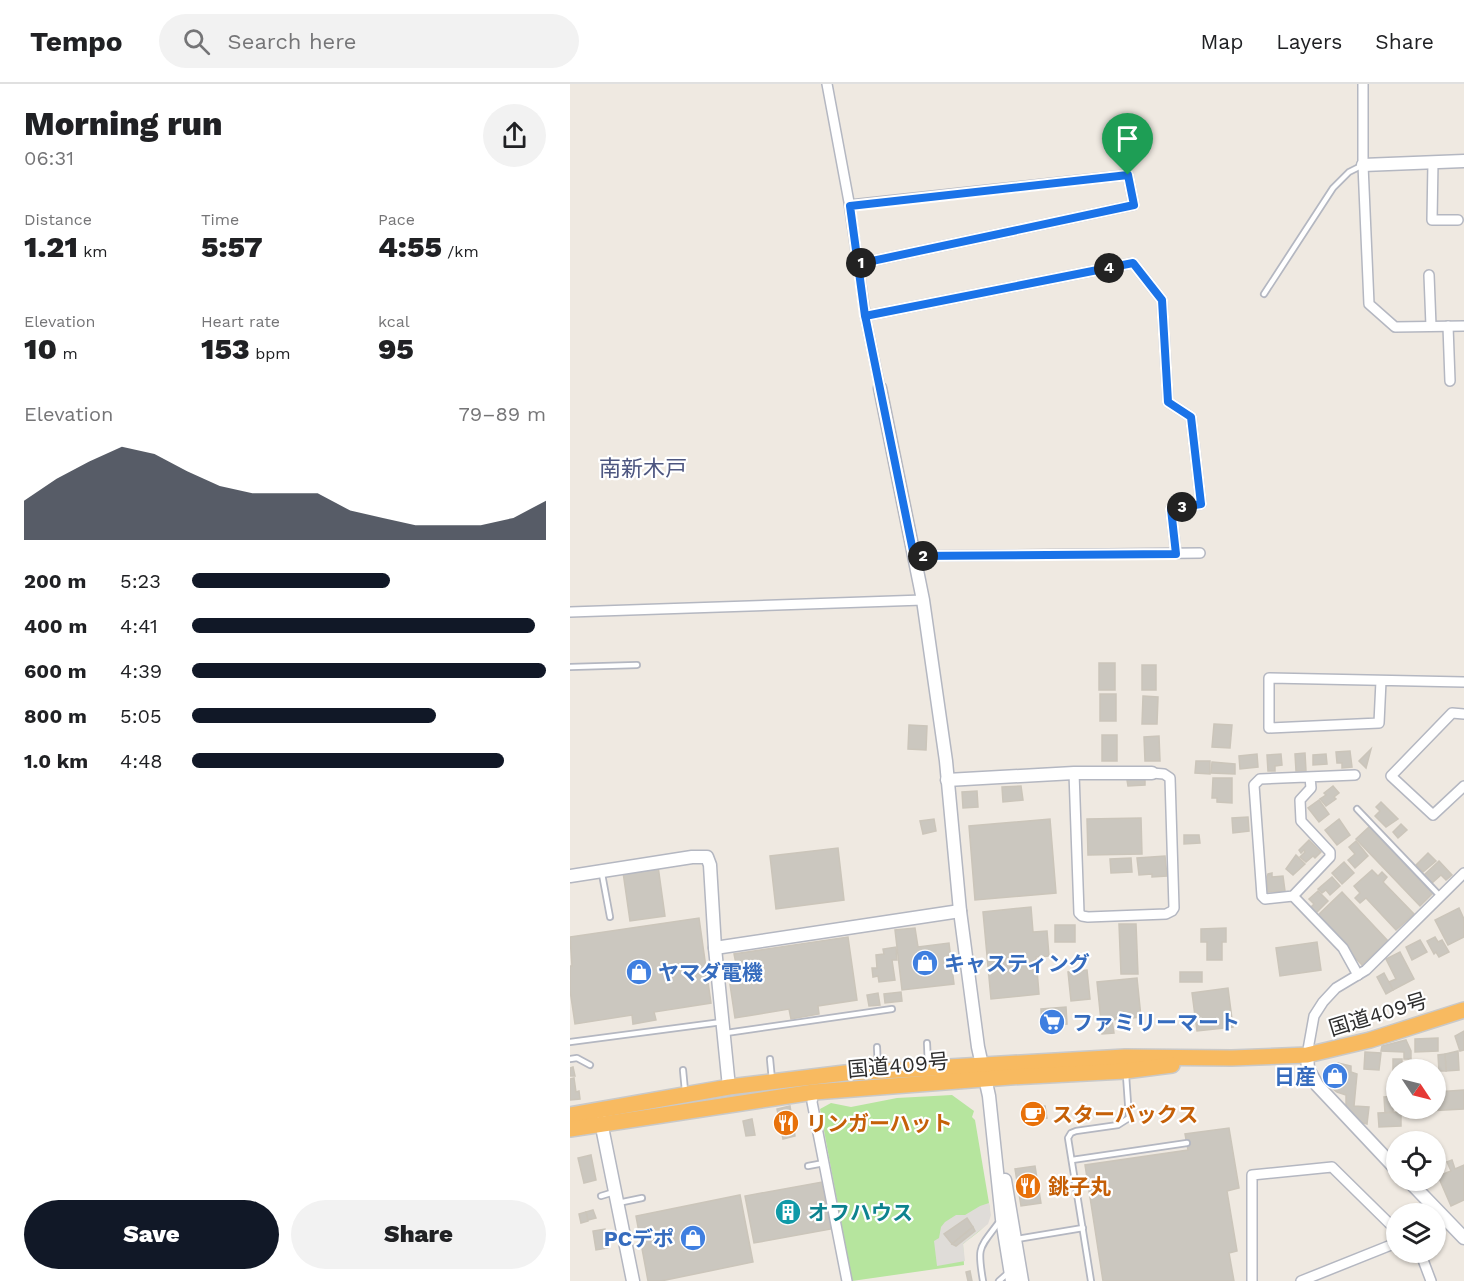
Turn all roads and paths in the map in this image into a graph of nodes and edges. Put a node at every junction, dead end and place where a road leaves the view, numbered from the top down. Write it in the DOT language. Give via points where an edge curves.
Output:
graph roads {
  1 [pos="827,84"];
  2 [pos="1363,84"];
  3 [pos="1464,161"];
  4 [pos="1432,162"];
  5 [pos="1363,165"];
  6 [pos="850,206"];
  7 [pos="1458,220"];
  8 [pos="858,264"];
  9 [pos="1429,275"];
  10 [pos="1264,294"];
  11 [pos="865,316"];
  12 [pos="1431,326"];
  13 [pos="1448,326"];
  14 [pos="1464,326"];
  15 [pos="1450,381"];
  16 [pos="880,388"];
  17 [pos="1176,554"];
  18 [pos="1200,554"];
  19 [pos="914,556"];
  20 [pos="923,600"];
  21 [pos="570,612"];
  22 [pos="637,665"];
  23 [pos="570,667"];
  24 [pos="1381,681"];
  25 [pos="1464,682"];
  26 [pos="1464,714"];
  27 [pos="1074,773"];
  28 [pos="1152,773"];
  29 [pos="1355,775"];
  30 [pos="1310,777"];
  31 [pos="947,780"];
  32 [pos="1464,786"];
  33 [pos="1357,808"];
  34 [pos="602,871"];
  35 [pos="1464,873"];
  36 [pos="570,876"];
  37 [pos="1293,896"];
  38 [pos="1441,897"];
  39 [pos="960,911"];
  40 [pos="610,917"];
  41 [pos="715,948"];
  42 [pos="1358,975"];
  43 [pos="892,1009"];
  44 [pos="1464,1010"];
  45 [pos="723,1028"];
  46 [pos="570,1042"];
  47 [pos="927,1043"];
  48 [pos="877,1047"];
  49 [pos="1307,1056"];
  50 [pos="1232,1058"];
  51 [pos="570,1059"];
  52 [pos="770,1059"];
  53 [pos="590,1065"];
  54 [pos="928,1069"];
  55 [pos="683,1070"];
  56 [pos="879,1071"];
  57 [pos="1125,1071"];
  58 [pos="983,1072"];
  59 [pos="772,1081"];
  60 [pos="729,1087"];
  61 [pos="814,1092"];
  62 [pos="685,1094"];
  63 [pos="599,1109"];
  64 [pos="570,1115"];
  65 [pos="601,1125"];
  66 [pos="570,1129"];
  67 [pos="1187,1143"];
  68 [pos="1386,1158"];
  69 [pos="1072,1160"];
  70 [pos="824,1163"];
  71 [pos="997,1163"];
  72 [pos="808,1166"];
  73 [pos="1419,1191"];
  74 [pos="601,1196"];
  75 [pos="615,1198"];
  76 [pos="642,1198"];
  77 [pos="1002,1219"];
  78 [pos="1386,1220"];
  79 [pos="1083,1228"];
  80 [pos="1464,1238"];
  81 [pos="1011,1240"];
  82 [pos="1386,1247"];
  83 [pos="1424,1263"];
  84 [pos="1012,1276"];
  85 [pos="633,1281"];
  86 [pos="847,1281"];
  87 [pos="983,1281"];
  88 [pos="999,1281"];
  89 [pos="1022,1281"];
  90 [pos="1091,1281"];
  91 [pos="1252,1281"];
  92 [pos="1301,1281"];
  93 [pos="1431,1281"];
  1 -- 6 [label="street"];
  2 -- 5 [label="street"];
  3 -- 4 [label="street"];
  4 -- 5 [label="street"];
  4 -- 7 [label="street" via="1432,220"];
  5 -- 10 [label="lane" via="1349,172 1333,189"];
  5 -- 12 [label="street" via="1369,304 1395,327"];
  6 -- 8 [label="street"];
  6 -- 8 [label="street" via="1128,175 1134,205"];
  8 -- 11 [label="street"];
  9 -- 12 [label="street"];
  11 -- 16 [label="street"];
  11 -- 17 [label="street" via="1133,263 1162,300 1168,402 1191,417 1201,504 1171,509"];
  12 -- 13 [label="street"];
  13 -- 14 [label="street"];
  13 -- 15 [label="street"];
  16 -- 19 [label="street"];
  17 -- 18 [label="street"];
  17 -- 19 [label="street"];
  19 -- 20 [label="street"];
  20 -- 21 [label="street"];
  20 -- 31 [label="street"];
  22 -- 23 [label="lane"];
  24 -- 24 [label="street" via="1269,678 1269,728 1379,723"];
  24 -- 25 [label="street"];
  26 -- 32 [label="street" via="1452,713 1391,776 1433,815"];
  27 -- 28 [label="street"];
  27 -- 28 [label="street" via="1079,914 1088,917 1166,914 1174,908 1170,778"];
  27 -- 31 [label="street"];
  29 -- 30 [label="street"];
  30 -- 37 [label="street" via="1311,788 1300,800 1301,821 1330,852 1330,857"];
  30 -- 37 [label="street" via="1260,779 1254,785 1262,896"];
  31 -- 39 [label="street"];
  33 -- 38 [label="lane"];
  34 -- 36 [label="street"];
  34 -- 40 [label="lane"];
  34 -- 41 [label="street" via="707,857"];
  35 -- 38 [label="street"];
  37 -- 42 [label="street" via="1342,948"];
  38 -- 42 [label="street"];
  39 -- 41 [label="street"];
  39 -- 58 [label="street"];
  41 -- 45 [label="street"];
  42 -- 49 [label="street" via="1336,988 1314,1016"];
  43 -- 45 [label="lane"];
  44 -- 49 [label="highway, 国道409号"];
  45 -- 46 [label="lane"];
  45 -- 60 [label="street"];
  47 -- 54 [label="lane"];
  48 -- 56 [label="lane"];
  49 -- 50 [label="highway, 国道409号"];
  49 -- 68 [label="street" via="1308,1069 1317,1085"];
  50 -- 57 [label="highway, 国道409号"];
  50 -- 58 [label="highway, 国道409号" via="1125,1057"];
  51 -- 53 [label="lane"];
  52 -- 59 [label="lane"];
  54 -- 56 [label="highway, 国道409号"];
  54 -- 58 [label="highway, 国道409号"];
  55 -- 62 [label="lane"];
  56 -- 59 [label="highway, 国道409号"];
  57 -- 58 [label="highway, 国道409号"];
  57 -- 69 [label="lane" via="1129,1118 1119,1125 1071,1133 1068,1144"];
  58 -- 61 [label="highway, 国道409号"];
  58 -- 71 [label="street"];
  59 -- 60 [label="highway, 国道409号"];
  60 -- 62 [label="highway, 国道409号"];
  61 -- 65 [label="highway, 国道409号" via="725,1109"];
  61 -- 70 [label="street" via="812,1102"];
  62 -- 63 [label="highway, 国道409号"];
  63 -- 64 [label="highway, 国道409号"];
  63 -- 65 [label="street"];
  65 -- 66 [label="highway, 国道409号"];
  65 -- 75 [label="street"];
  67 -- 69 [label="lane"];
  69 -- 79 [label="lane"];
  70 -- 72 [label="lane"];
  70 -- 86 [label="street"];
  71 -- 77 [label="street"];
  71 -- 81 [label="street" via="1005,1182"];
  73 -- 80 [label="street"];
  74 -- 75 [label="lane"];
  75 -- 76 [label="lane"];
  75 -- 85 [label="street"];
  77 -- 81 [label="street"];
  77 -- 87 [label="lane" via="980,1248"];
  78 -- 91 [label="street" via="1332,1167 1252,1175"];
  79 -- 81 [label="lane"];
  79 -- 90 [label="lane"];
  81 -- 84 [label="street"];
  81 -- 89 [label="street"];
  82 -- 92 [label="street"];
  83 -- 93 [label="street"];
  84 -- 88 [label="lane" via="1004,1275"];
}
